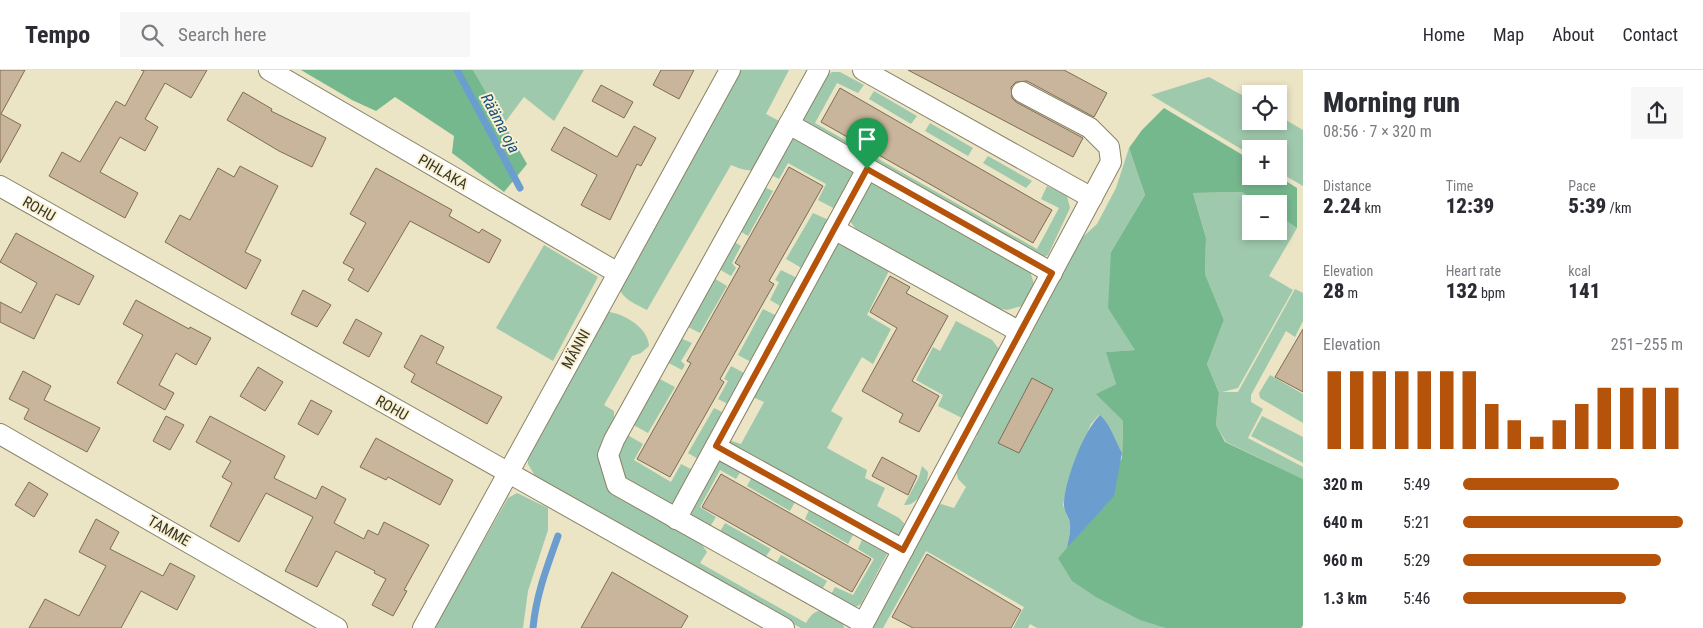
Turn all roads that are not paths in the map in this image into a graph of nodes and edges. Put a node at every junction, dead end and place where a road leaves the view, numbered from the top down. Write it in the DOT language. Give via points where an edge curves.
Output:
graph roads {
  1 [pos="269,70"];
  2 [pos="730,70"];
  3 [pos="819,70"];
  4 [pos="863,70"];
  5 [pos="1022,92"];
  6 [pos="789,124"];
  7 [pos="867,169"];
  8 [pos="0,186"];
  9 [pos="1092,198"];
  10 [pos="834,229"];
  11 [pos="618,273"];
  12 [pos="1052,273"];
  13 [pos="1020,332"];
  14 [pos="0,434"];
  15 [pos="716,446"];
  16 [pos="507,474"];
  17 [pos="676,519"];
  18 [pos="903,550"];
  19 [pos="862,626"];
  20 [pos="337,628"];
  21 [pos="423,628"];
  22 [pos="784,628"];
  1 -- 11 [label="street, PIHLAKA"];
  2 -- 11 [label="street, MÄNNI"];
  3 -- 6 [label="street"];
  4 -- 9 [label="street"];
  5 -- 9 [label="street" via="1090,128 1109,147 1111,162"];
  6 -- 7 [label="street"];
  6 -- 17 [label="street" via="608,455 616,485"];
  7 -- 10 [label="street"];
  7 -- 12 [label="street"];
  8 -- 16 [label="street, ROHU"];
  9 -- 12 [label="street"];
  10 -- 13 [label="street"];
  10 -- 15 [label="street"];
  11 -- 16 [label="street, MÄNNI"];
  12 -- 13 [label="street"];
  13 -- 18 [label="street"];
  14 -- 20 [label="street, TAMME"];
  15 -- 17 [label="street"];
  15 -- 18 [label="street"];
  16 -- 21 [label="street, MÄNNI"];
  16 -- 22 [label="street, ROHU"];
  17 -- 19 [label="street"];
  18 -- 19 [label="street"];
}
